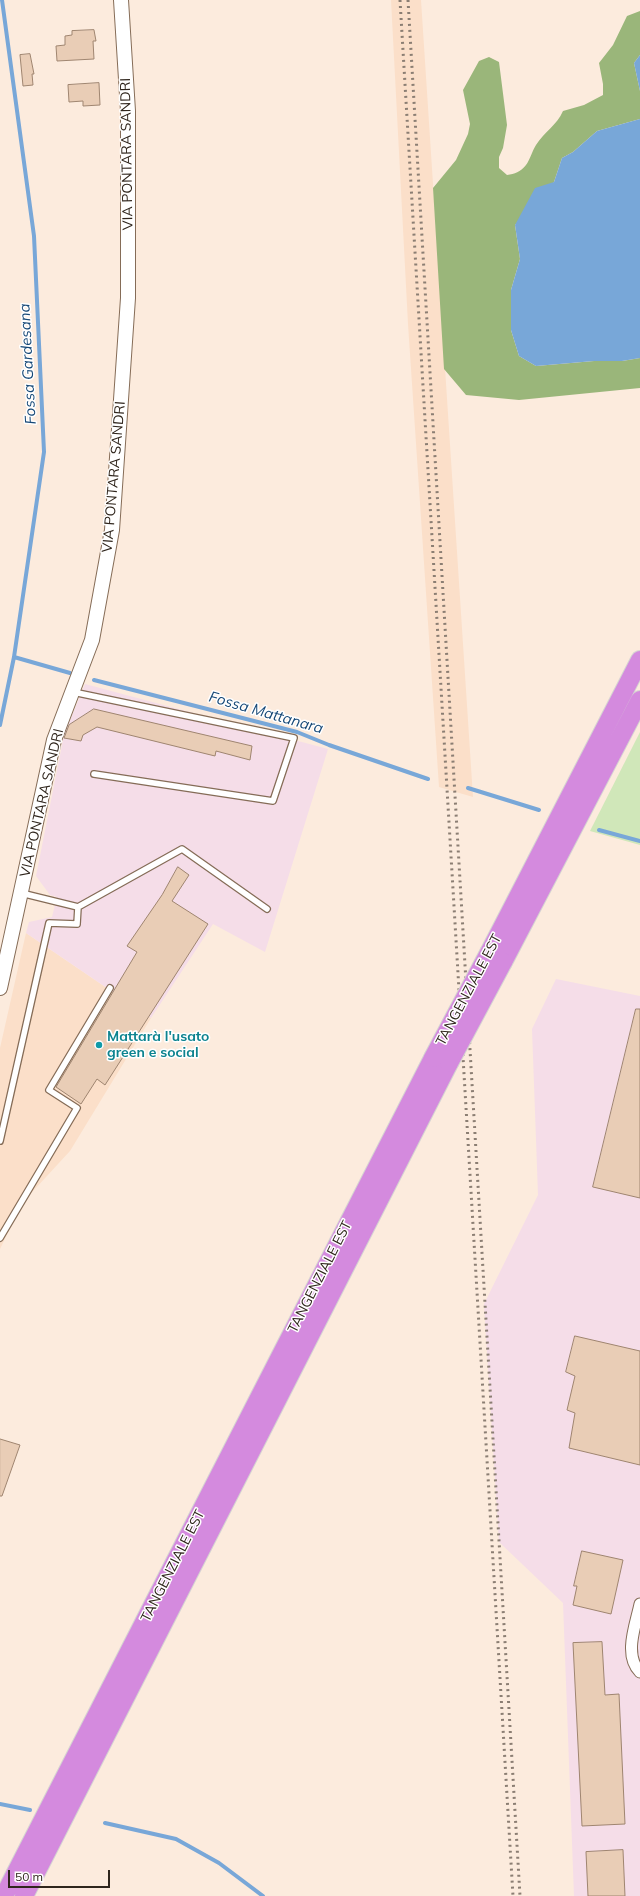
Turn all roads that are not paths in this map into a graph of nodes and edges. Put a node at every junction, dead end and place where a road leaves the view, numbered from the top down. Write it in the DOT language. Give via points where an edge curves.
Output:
graph roads {
  1 [pos="121,0"];
  2 [pos="640,660"];
  3 [pos="73,692"];
  4 [pos="640,700"];
  5 [pos="94,774"];
  6 [pos="21,893"];
  7 [pos="78,907"];
  8 [pos="267,909"];
  9 [pos="496,956"];
  10 [pos="0,988"];
  11 [pos="110,988"];
  12 [pos="441,1061"];
  13 [pos="0,1141"];
  14 [pos="0,1238"];
  15 [pos="640,1604"];
  16 [pos="640,1672"];
  17 [pos="4,1896"];
  18 [pos="24,1896"];
  1 -- 3 [label="street, VIA PONTARA SANDRI" via="128,111 128,298 112,530 92,640"];
  2 -- 9 [label="highway, TANGENZIALE EST"];
  3 -- 5 [label="lane" via="294,738 273,801"];
  3 -- 6 [label="street, VIA PONTARA SANDRI" via="54,740"];
  4 -- 9 [label="highway, TANGENZIALE EST"];
  6 -- 7 [label="lane"];
  6 -- 10 [label="street, VIA PONTARA SANDRI"];
  7 -- 8 [label="lane" via="182,849"];
  7 -- 13 [label="lane" via="77,924 49,923"];
  9 -- 12 [label="highway, TANGENZIALE EST, bridge"];
  11 -- 14 [label="lane" via="49,1090 77,1108"];
  12 -- 17 [label="highway, TANGENZIALE EST"];
  12 -- 18 [label="highway, TANGENZIALE EST"];
  15 -- 16 [label="street" via="631,1652"];
}
